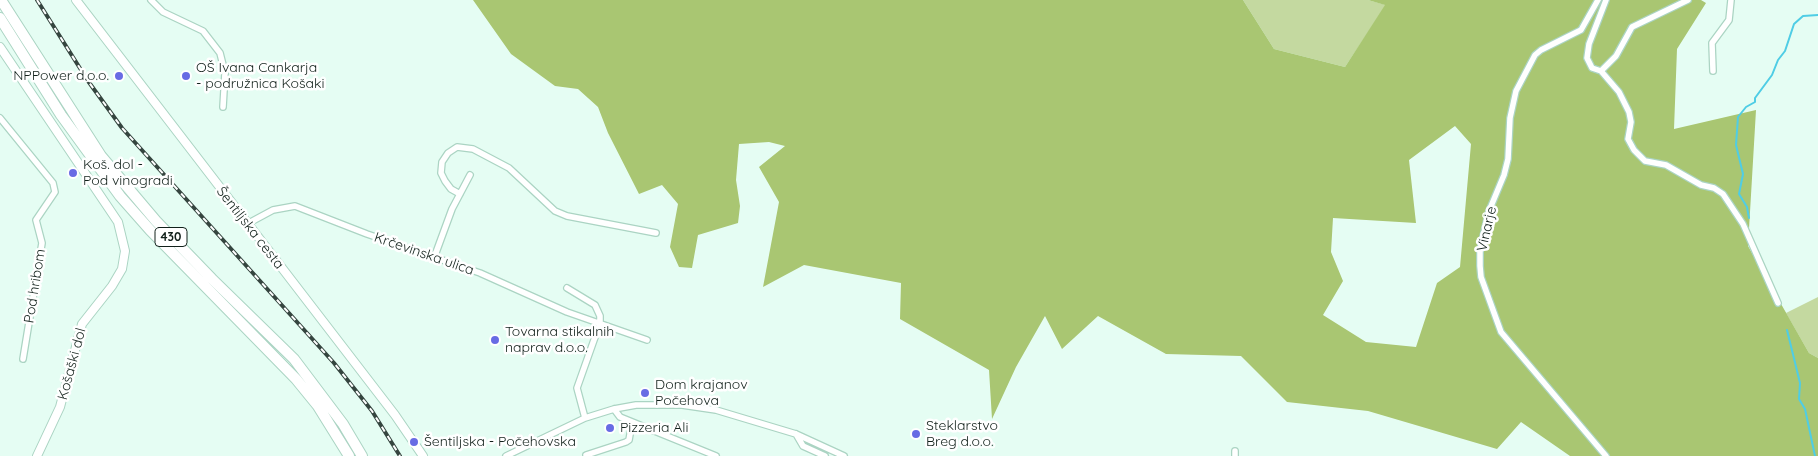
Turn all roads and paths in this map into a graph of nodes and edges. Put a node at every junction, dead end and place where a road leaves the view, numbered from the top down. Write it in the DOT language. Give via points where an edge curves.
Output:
graph roads {
  1 [pos="1,0"];
  2 [pos="76,0"];
  3 [pos="151,0"];
  4 [pos="1598,0"];
  5 [pos="1606,0"];
  6 [pos="1688,0"];
  7 [pos="1731,0"];
  8 [pos="0,18"];
  9 [pos="0,47"];
  10 [pos="1601,71"];
  11 [pos="1713,71"];
  12 [pos="224,107"];
  13 [pos="0,118"];
  14 [pos="470,175"];
  15 [pos="460,194"];
  16 [pos="247,224"];
  17 [pos="656,233"];
  18 [pos="434,258"];
  19 [pos="567,288"];
  20 [pos="1778,303"];
  21 [pos="600,323"];
  22 [pos="647,340"];
  23 [pos="23,359"];
  24 [pos="614,409"];
  25 [pos="585,418"];
  26 [pos="632,422"];
  27 [pos="796,434"];
  28 [pos="586,455"];
  29 [pos="37,456"];
  30 [pos="349,456"];
  31 [pos="362,456"];
  32 [pos="423,456"];
  33 [pos="506,456"];
  34 [pos="716,456"];
  35 [pos="825,456"];
  36 [pos="844,456"];
  37 [pos="1606,456"];
  1 -- 31 [label="highway, 430" via="101,156 168,234 294,359 343,424"];
  2 -- 16 [label="street, Šentiljska cesta"];
  3 -- 12 [label="street" via="162,12 203,31 220,53 225,73"];
  4 -- 37 [label="street, Vinarje" via="1581,30 1535,56 1516,91 1510,118 1508,159 1489,211 1480,250 1480,266 1501,332"];
  5 -- 10 [label="street" via="1587,58 1592,68"];
  6 -- 10 [label="street" via="1632,27 1616,56"];
  7 -- 11 [label="street" via="1729,20 1712,43"];
  8 -- 30 [label="highway, 430" via="61,115 120,196 296,379 327,419"];
  9 -- 29 [label="street, Košaški dol" via="118,222 125,251 122,269 112,286 82,324 60,406"];
  10 -- 20 [label="street" via="1619,92 1629,112 1628,139 1634,150 1645,161 1666,165 1723,194 1743,224"];
  13 -- 23 [label="street, Pod hribom" via="53,183 55,192 36,220 42,244"];
  14 -- 15 [label="street"];
  15 -- 17 [label="street" via="445,181 441,173 442,162 457,148 473,149 509,168 555,211"];
  15 -- 18 [label="street"];
  16 -- 18 [label="street, Krčevinska ulica" via="273,210 295,206"];
  16 -- 32 [label="street, Šentiljska cesta"];
  18 -- 21 [label="street, Krčevinska ulica"];
  19 -- 21 [label="street" via="595,305"];
  21 -- 22 [label="street, Krčevinska ulica"];
  21 -- 25 [label="street" via="577,388"];
  24 -- 25 [label="street"];
  24 -- 26 [label="street" via="620,417"];
  24 -- 27 [label="street" via="682,406 716,410"];
  25 -- 33 [label="street"];
  26 -- 28 [label="street" via="626,442"];
  26 -- 34 [label="street"];
  27 -- 35 [label="street" via="803,446"];
  27 -- 36 [label="street"];
}
